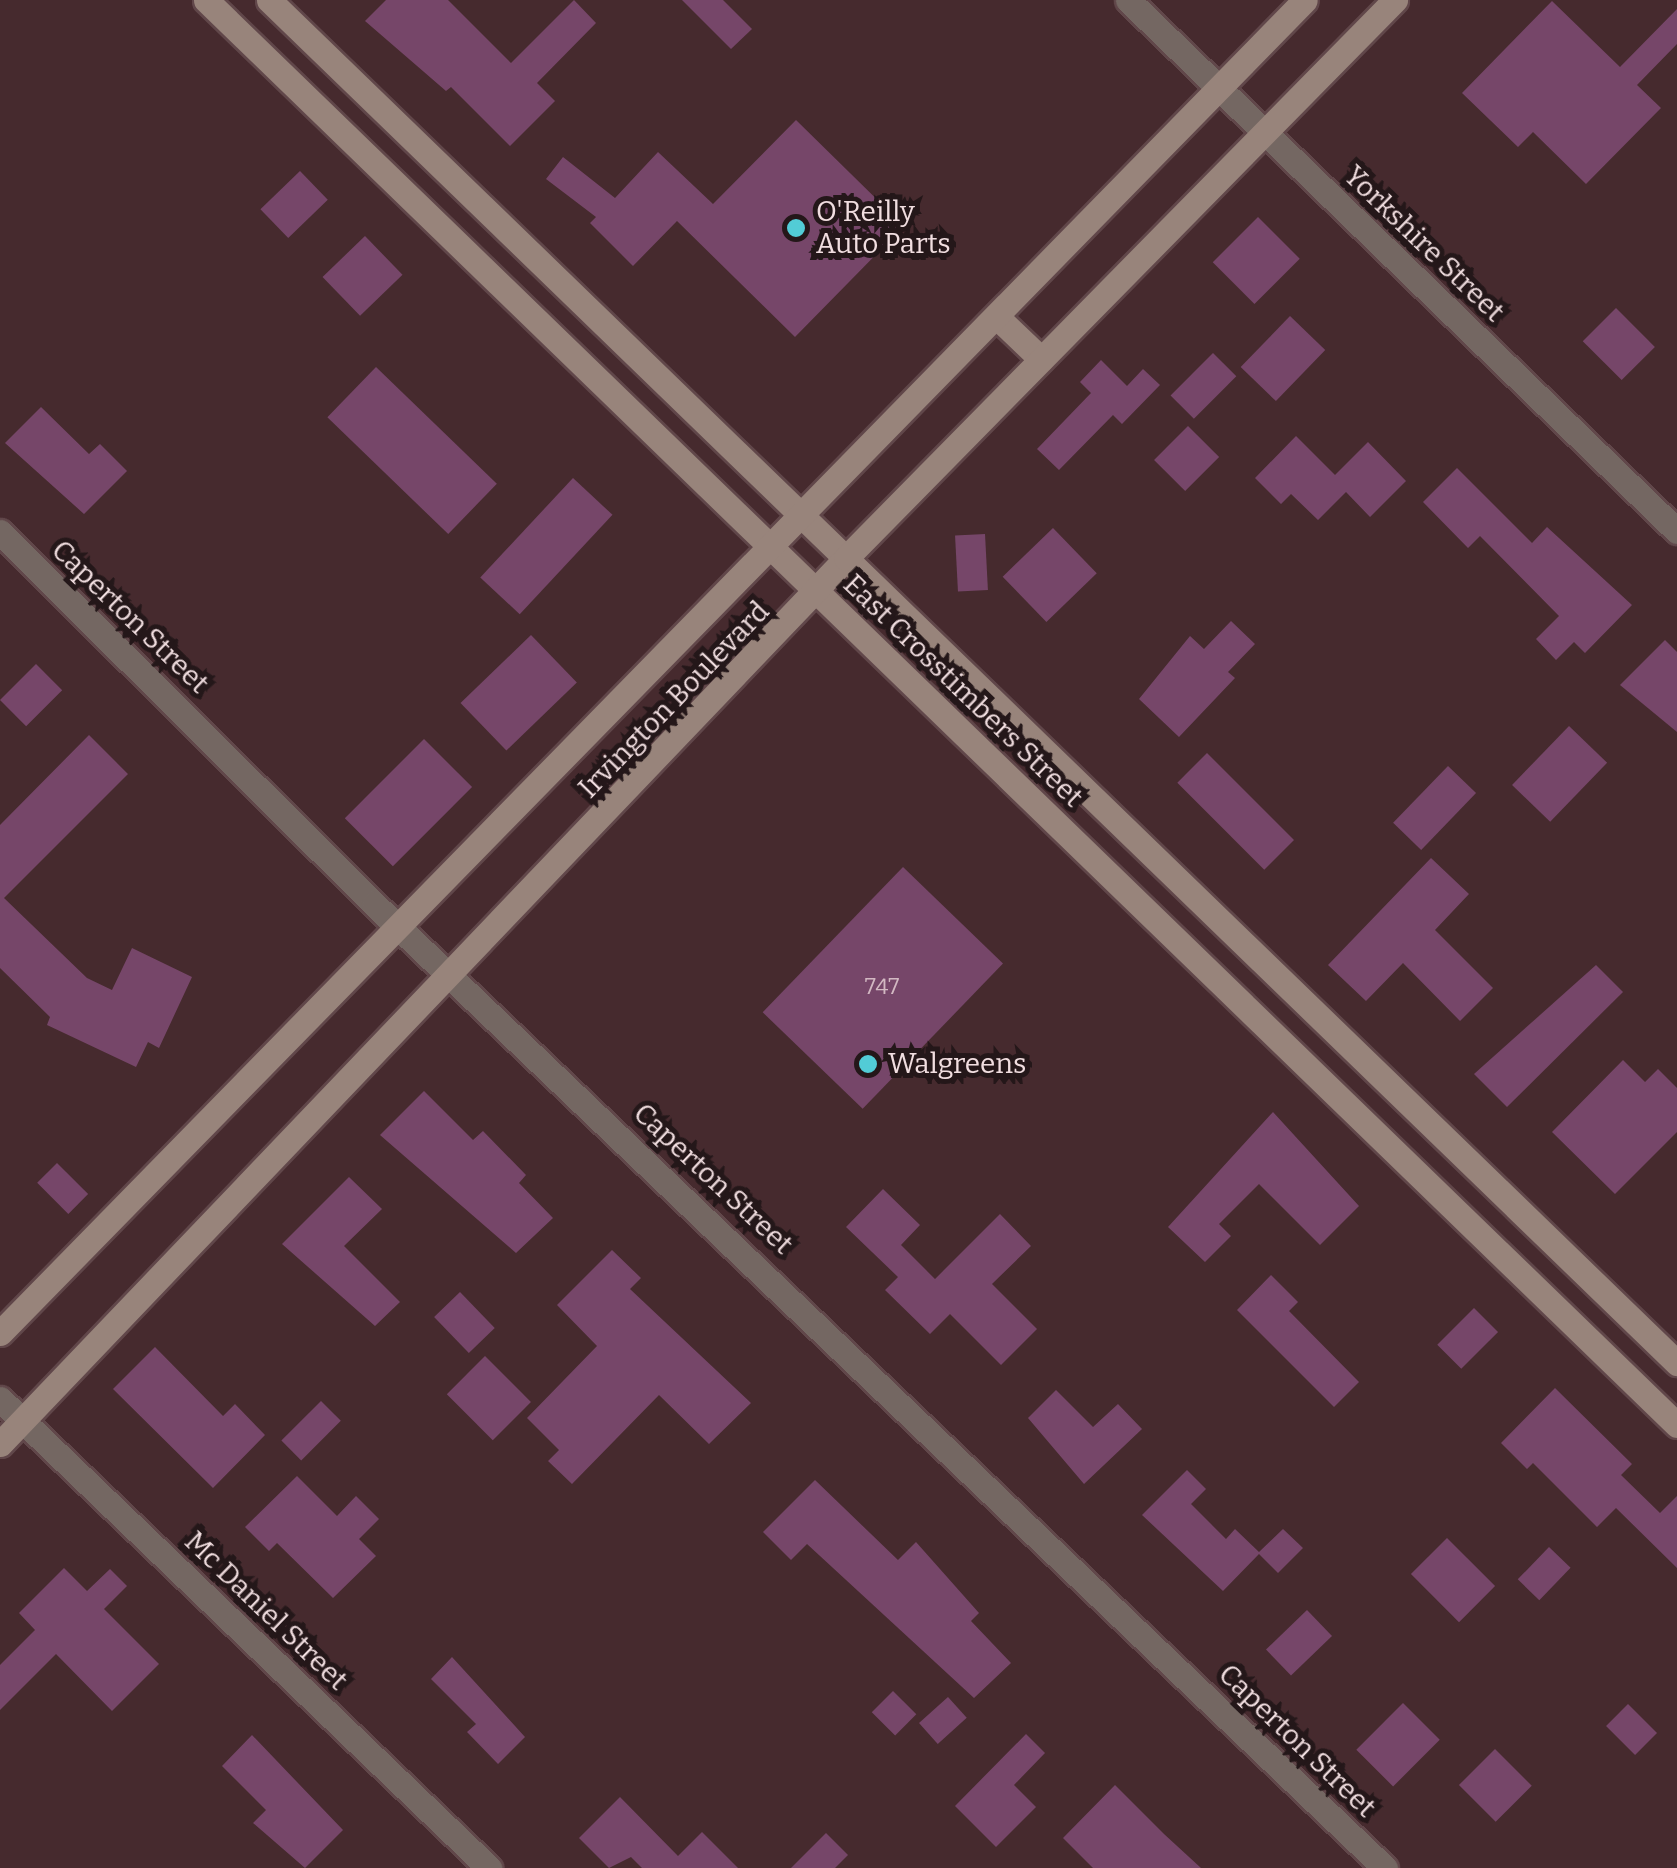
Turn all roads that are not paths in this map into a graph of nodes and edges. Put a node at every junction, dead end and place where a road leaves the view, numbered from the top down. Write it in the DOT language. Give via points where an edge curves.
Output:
graph roads {
  1 [pos="206,0"];
  2 [pos="269,0"];
  3 [pos="1128,0"];
  4 [pos="1305,0"];
  5 [pos="1394,0"];
  6 [pos="1219,88"];
  7 [pos="1266,131"];
  8 [pos="456,180"];
  9 [pos="424,210"];
  10 [pos="997,317"];
  11 [pos="1041,359"];
  12 [pos="802,516"];
  13 [pos="1677,531"];
  14 [pos="0,532"];
  15 [pos="770,548"];
  16 [pos="846,558"];
  17 [pos="818,592"];
  18 [pos="1104,808"];
  19 [pos="1072,838"];
  20 [pos="400,927"];
  21 [pos="451,975"];
  22 [pos="1528,1220"];
  23 [pos="1496,1249"];
  24 [pos="0,1333"];
  25 [pos="1677,1363"];
  26 [pos="0,1400"];
  27 [pos="23,1420"];
  28 [pos="1677,1425"];
  29 [pos="0,1444"];
  30 [pos="489,1868"];
  31 [pos="1386,1868"];
  1 -- 9 [label="main road, East Crosstimbers Street"];
  2 -- 8 [label="main road, East Crosstimbers Street"];
  3 -- 6 [label="street, Yorkshire Street"];
  4 -- 6 [label="main road, Irvington Boulevard"];
  5 -- 7 [label="main road, Irvington Boulevard"];
  6 -- 7 [label="street, Yorkshire Street"];
  6 -- 10 [label="main road, Irvington Boulevard"];
  7 -- 11 [label="main road, Irvington Boulevard"];
  7 -- 13 [label="street, Yorkshire Street"];
  8 -- 9 [label="main road"];
  8 -- 12 [label="main road, East Crosstimbers Street"];
  9 -- 15 [label="main road, East Crosstimbers Street"];
  10 -- 11 [label="main road"];
  10 -- 12 [label="main road, Irvington Boulevard"];
  11 -- 16 [label="main road, Irvington Boulevard"];
  12 -- 15 [label="main road, Irvington Boulevard"];
  12 -- 16 [label="main road, East Crosstimbers Street"];
  14 -- 20 [label="street, Caperton Street"];
  15 -- 17 [label="main road, East Crosstimbers Street"];
  15 -- 20 [label="main road, Irvington Boulevard"];
  16 -- 17 [label="main road, Irvington Boulevard"];
  16 -- 18 [label="main road, East Crosstimbers Street"];
  17 -- 19 [label="main road, East Crosstimbers Street"];
  17 -- 21 [label="main road, Irvington Boulevard"];
  18 -- 19 [label="main road"];
  18 -- 22 [label="main road, East Crosstimbers Street"];
  19 -- 23 [label="main road, East Crosstimbers Street"];
  20 -- 21 [label="street, Caperton Street"];
  20 -- 24 [label="main road, Irvington Boulevard"];
  21 -- 27 [label="main road, Irvington Boulevard"];
  21 -- 31 [label="street, Caperton Street"];
  22 -- 23 [label="main road"];
  22 -- 25 [label="main road, East Crosstimbers Street"];
  23 -- 28 [label="main road, East Crosstimbers Street"];
  26 -- 27 [label="street, Mc Daniel Street"];
  27 -- 29 [label="main road, Irvington Boulevard"];
  27 -- 30 [label="street, Mc Daniel Street"];
}
